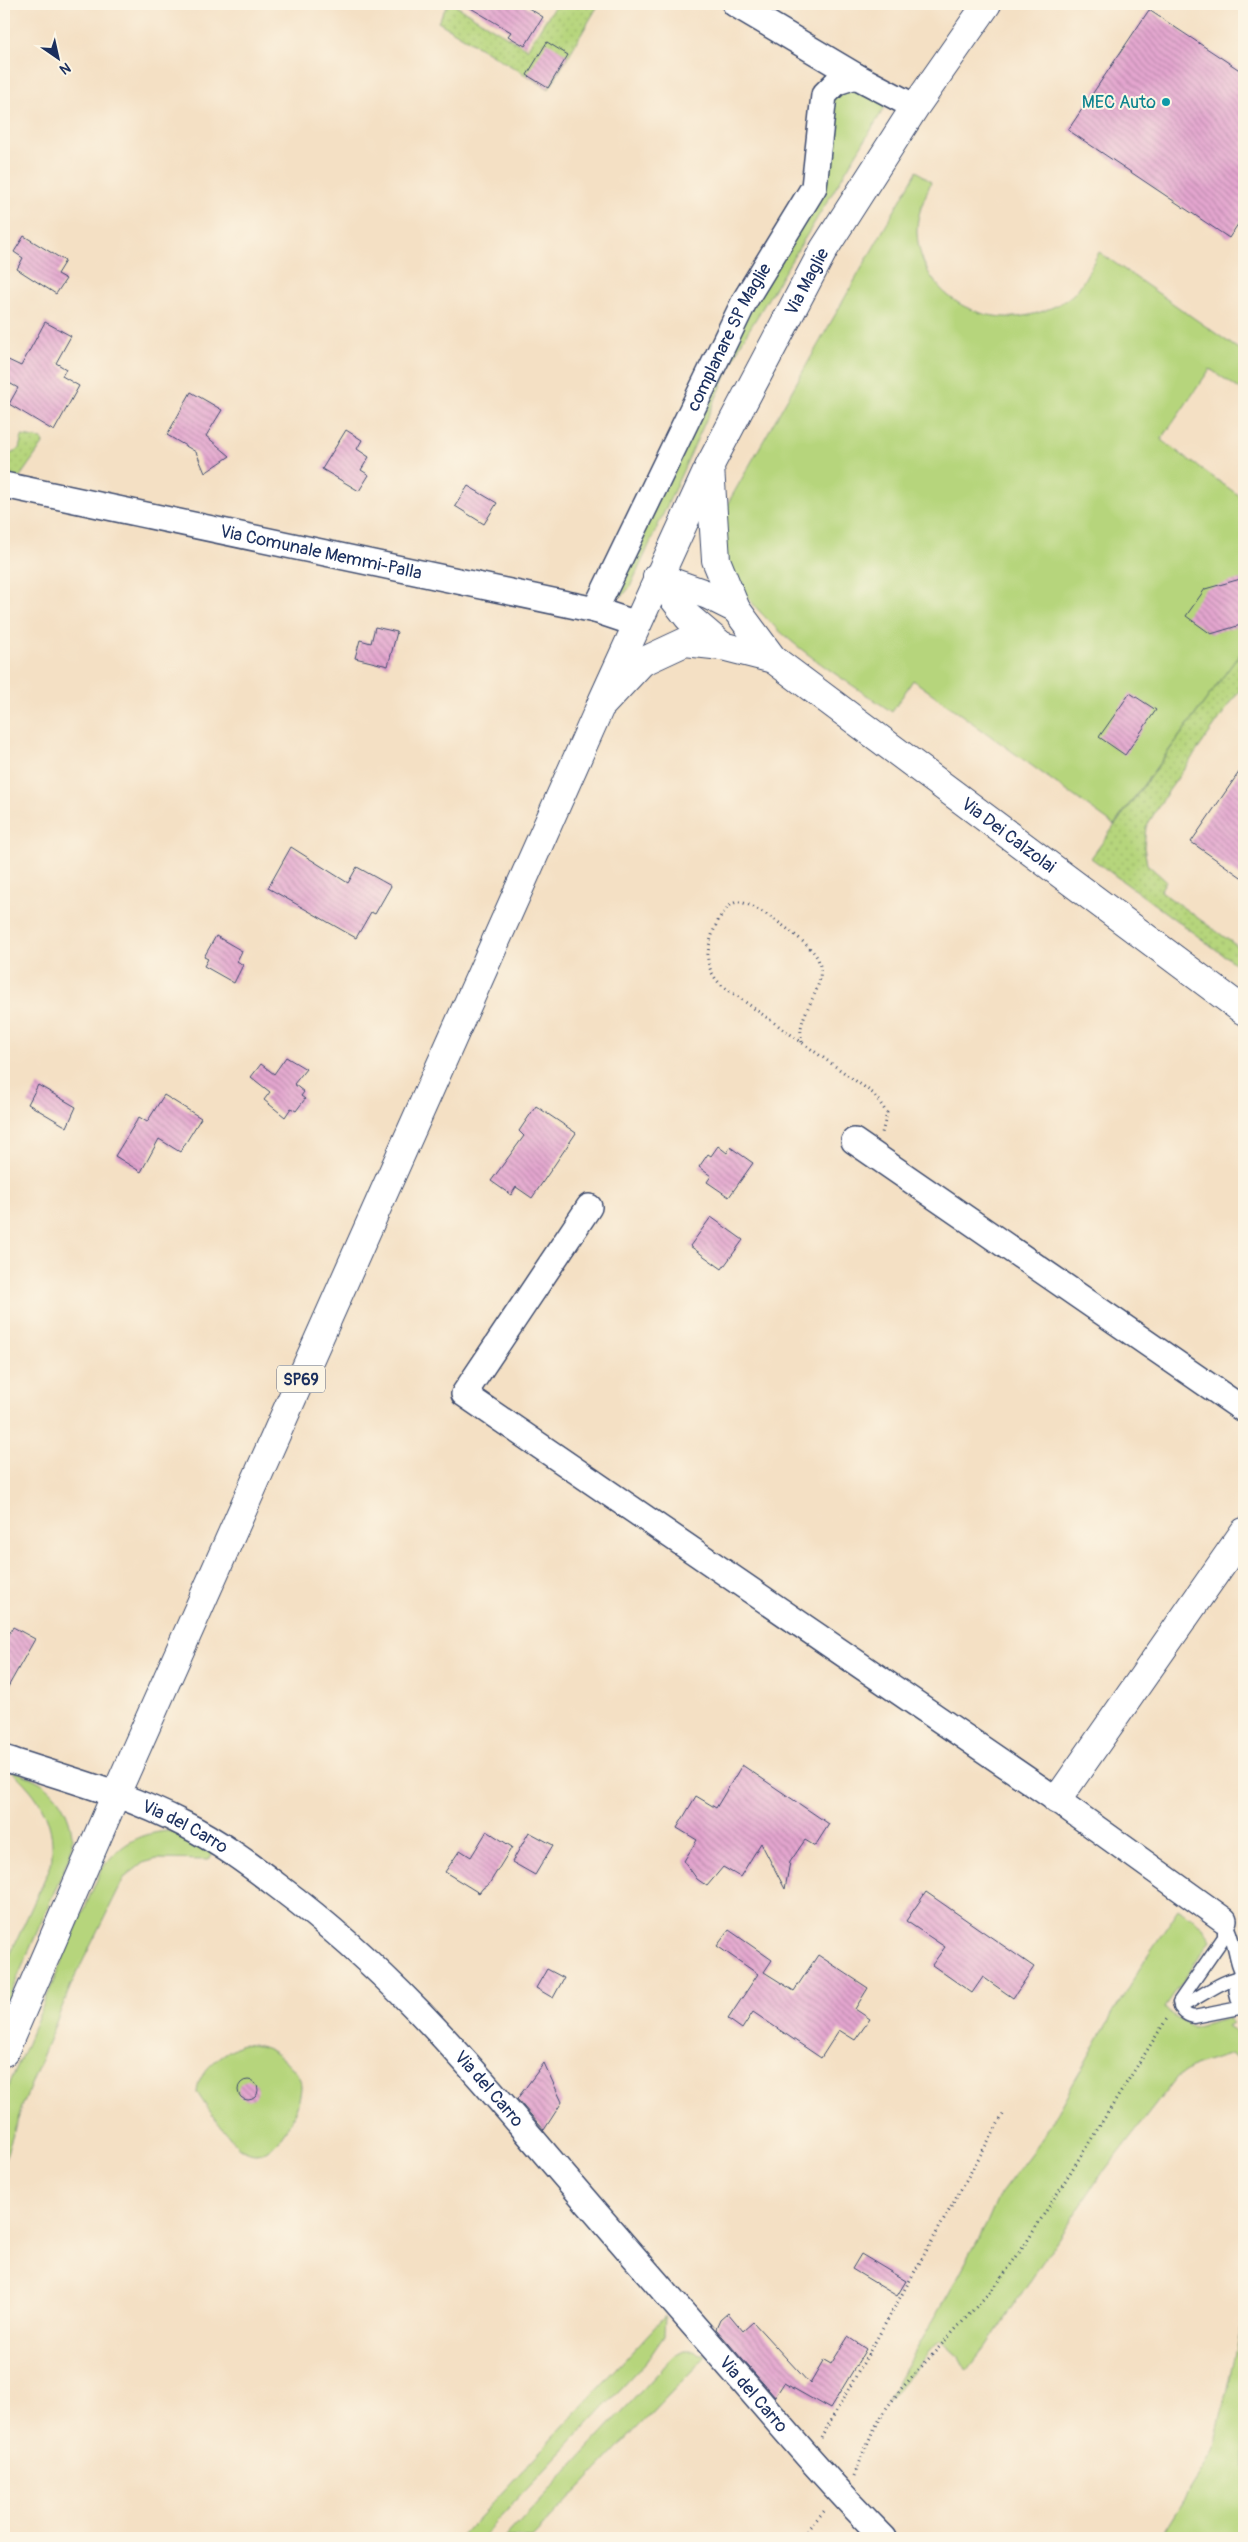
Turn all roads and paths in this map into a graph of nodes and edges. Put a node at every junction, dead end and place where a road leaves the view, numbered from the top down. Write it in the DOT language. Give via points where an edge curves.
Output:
graph roads {
  1 [pos="735,4"];
  2 [pos="987,4"];
  3 [pos="856,76"];
  4 [pos="915,107"];
  5 [pos="710,466"];
  6 [pos="4,486"];
  7 [pos="657,577"];
  8 [pos="736,609"];
  9 [pos="595,610"];
  10 [pos="637,624"];
  11 [pos="722,646"];
  12 [pos="773,659"];
  13 [pos="600,707"];
  14 [pos="1244,1011"];
  15 [pos="802,1042"];
  16 [pos="863,1147"];
  17 [pos="589,1207"];
  18 [pos="1244,1410"];
  19 [pos="1244,1532"];
  20 [pos="4,1758"];
  21 [pos="116,1794"];
  22 [pos="1057,1800"];
  23 [pos="1224,1920"];
  24 [pos="1244,1938"];
  25 [pos="1244,1978"];
  26 [pos="1244,1998"];
  27 [pos="1180,2007"];
  28 [pos="1244,2008"];
  29 [pos="4,2052"];
  30 [pos="1004,2113"];
  31 [pos="810,2458"];
  32 [pos="840,2494"];
  33 [pos="800,2538"];
  34 [pos="884,2538"];
  1 -- 3 [label="street"];
  2 -- 4 [label="main road, Via Maglie"];
  3 -- 4 [label="street"];
  3 -- 9 [label="street, complanare SP Maglie" via="837,82 824,95 814,187 744,300"];
  4 -- 5 [label="main road, Via Maglie" via="824,249"];
  5 -- 7 [label="main road, Via Maglie"];
  5 -- 8 [label="main road" via="716,560"];
  6 -- 9 [label="street, Via Comunale Memmi-Palla"];
  7 -- 8 [label="main road"];
  7 -- 10 [label="main road, SP69"];
  7 -- 11 [label="main road" via="688,617"];
  8 -- 12 [label="main road"];
  9 -- 10 [label="street, Via Comunale Memmi-Palla"];
  10 -- 13 [label="main road, SP69"];
  11 -- 12 [label="main road"];
  11 -- 13 [label="main road" via="685,642 642,662"];
  12 -- 14 [label="main road, Via Dei Calzolai"];
  13 -- 21 [label="main road, SP69"];
  15 -- 15 [label="path" via="720,984 713,975 708,952 718,921 733,903 748,905 767,916 815,953 821,972 802,1019"];
  15 -- 16 [label="path" via="874,1094 883,1105 887,1113 885,1123"];
  16 -- 18 [label="street"];
  17 -- 22 [label="street" via="464,1394"];
  19 -- 22 [label="main road"];
  20 -- 21 [label="street, Via del Carro"];
  21 -- 29 [label="main road, SP69"];
  21 -- 31 [label="street, Via del Carro" via="186,1824 244,1860 354,1947 402,1992 454,2046"];
  22 -- 23 [label="street"];
  23 -- 24 [label="lane"];
  23 -- 25 [label="lane" via="1233,1934"];
  23 -- 27 [label="lane" via="1224,1936 1179,2002"];
  25 -- 26 [label="street"];
  25 -- 27 [label="lane" via="1236,1977"];
  27 -- 28 [label="lane" via="1194,2017"];
  27 -- 32 [label="path" via="1170,2014 997,2284 885,2410 859,2468"];
  30 -- 31 [label="path"];
  31 -- 32 [label="street, Via del Carro"];
  32 -- 33 [label="path"];
  32 -- 34 [label="street, Via del Carro"];
}
